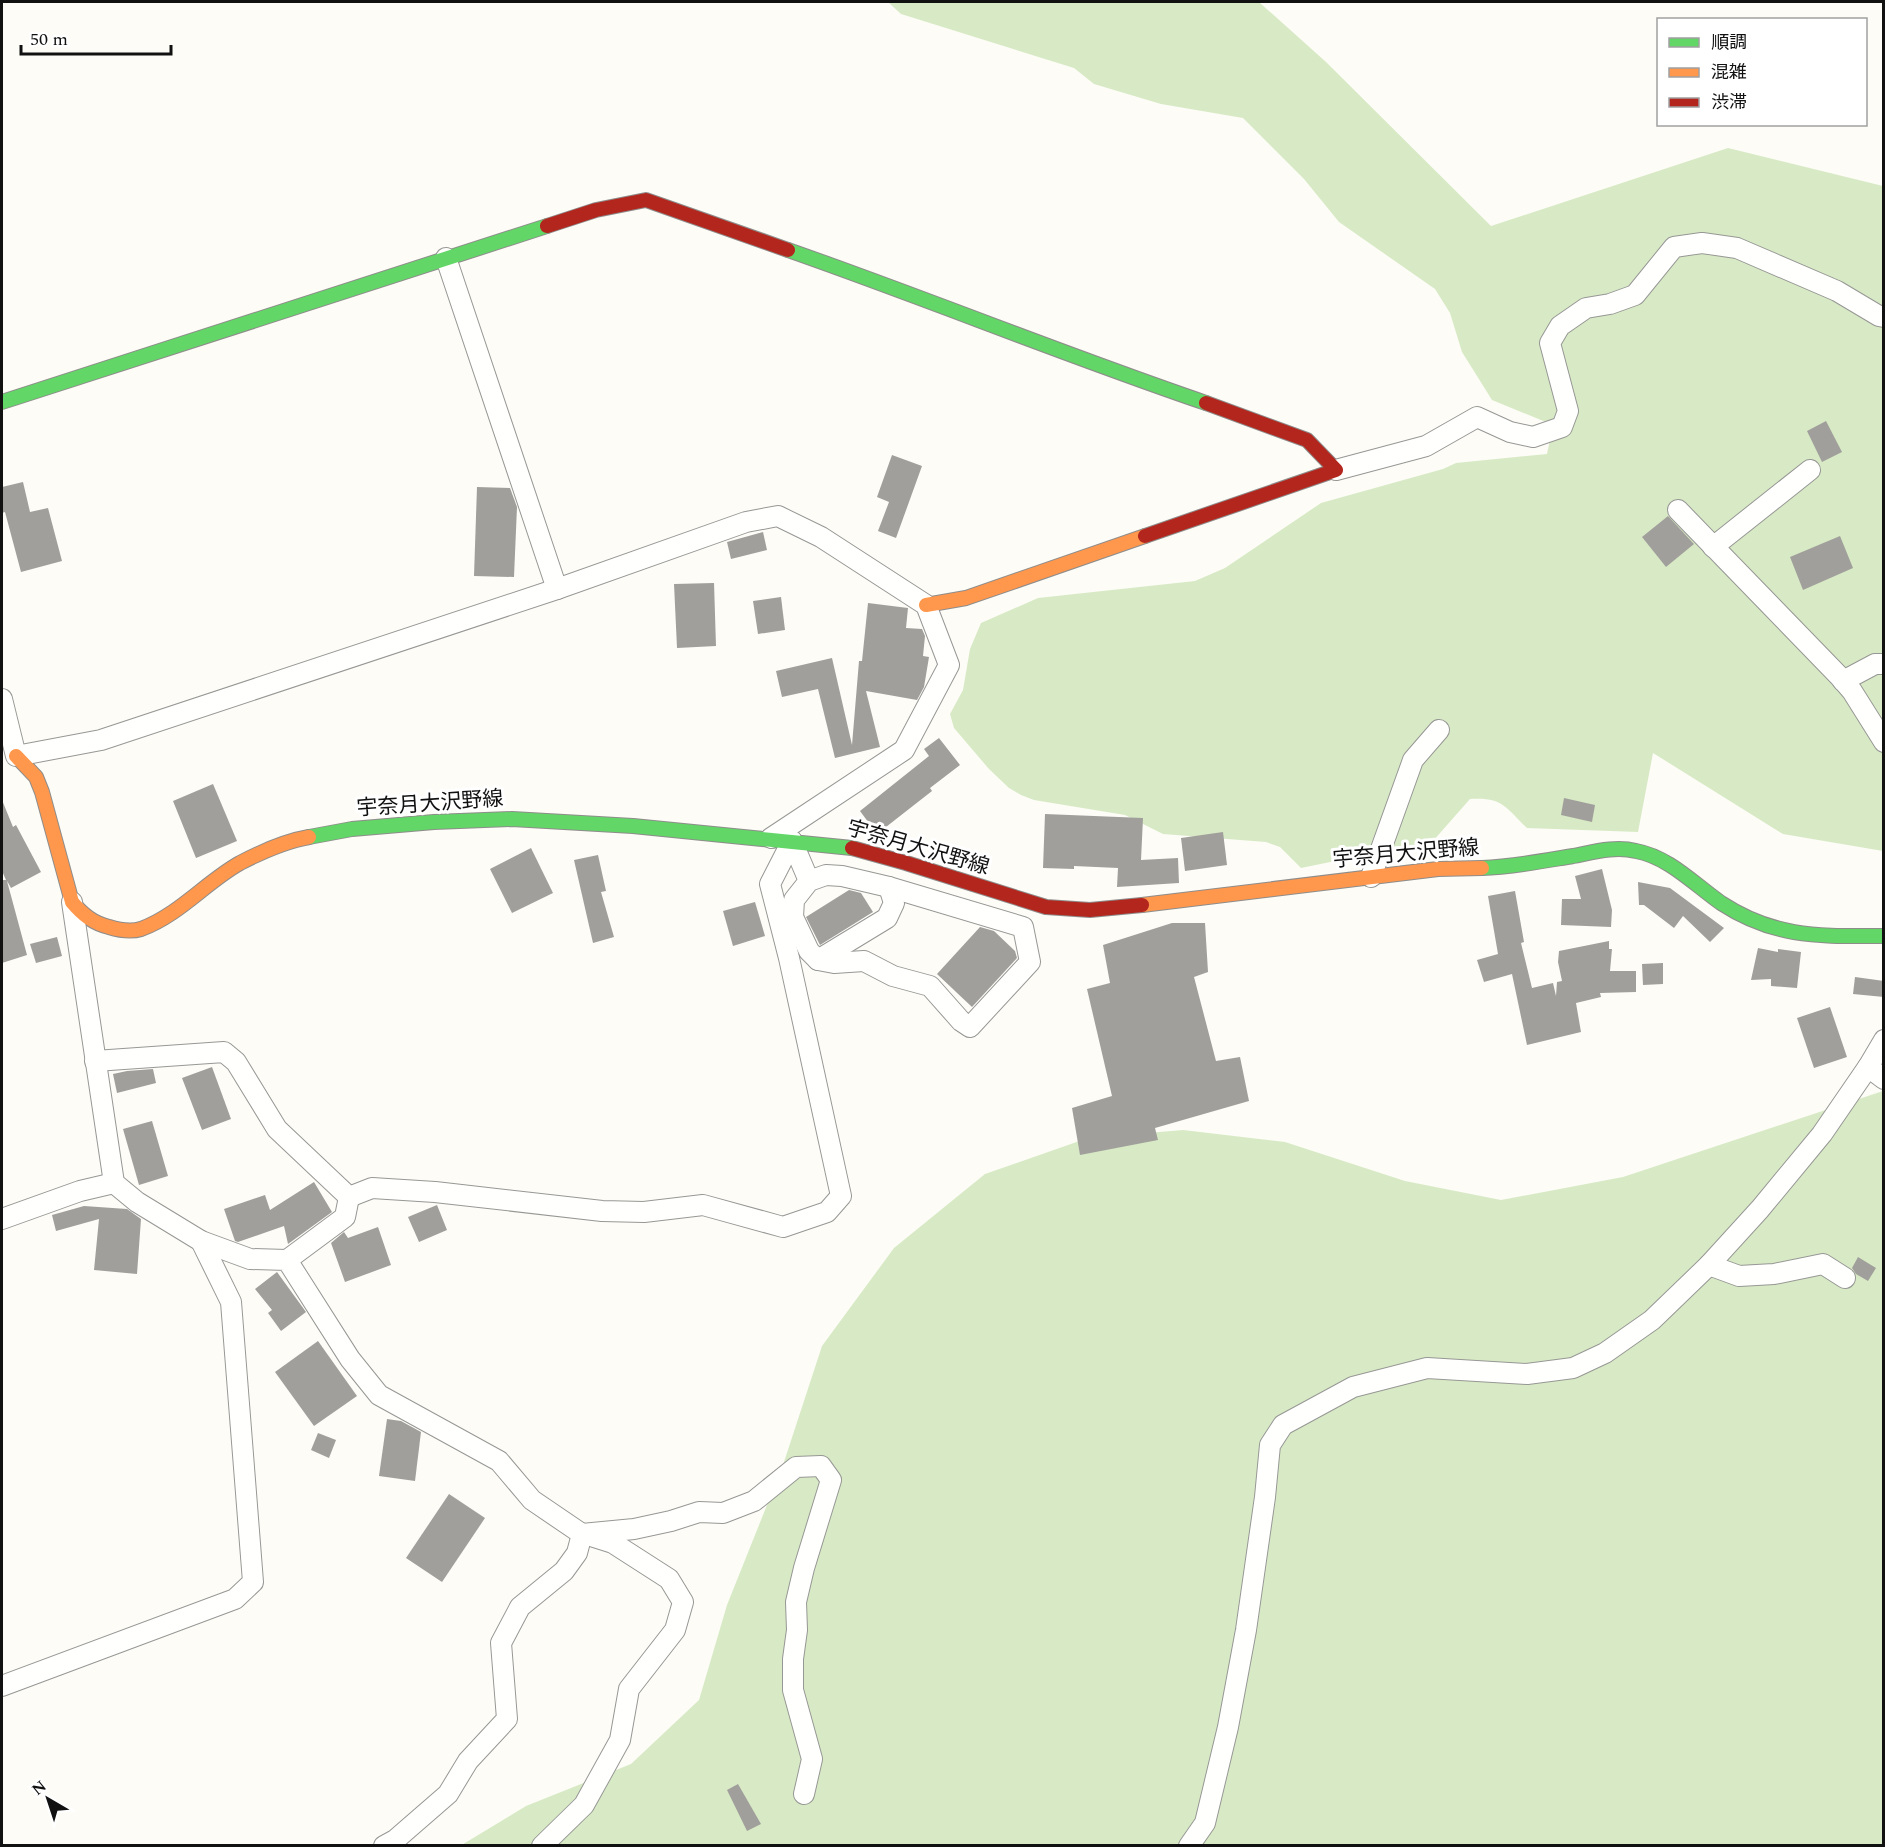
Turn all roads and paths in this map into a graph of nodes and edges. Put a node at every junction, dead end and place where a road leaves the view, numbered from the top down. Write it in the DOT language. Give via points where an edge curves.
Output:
graph roads {
  1 [pos="446,258"];
  2 [pos="1884,317"];
  3 [pos="2,402"];
  4 [pos="1336,470"];
  5 [pos="1810,470"];
  6 [pos="1678,510"];
  7 [pos="1713,547"];
  8 [pos="557,589"];
  9 [pos="926,605"];
  10 [pos="1884,664"];
  11 [pos="1843,681"];
  12 [pos="2,699"];
  13 [pos="1439,730"];
  14 [pos="1884,742"];
  15 [pos="9,759"];
  16 [pos="771,838"];
  17 [pos="792,841"];
  18 [pos="1371,877"];
  19 [pos="809,881"];
  20 [pos="889,887"];
  21 [pos="72,902"];
  22 [pos="1884,936"];
  23 [pos="818,960"];
  24 [pos="1882,1045"];
  25 [pos="95,1061"];
  26 [pos="1876,1073"];
  27 [pos="114,1183"];
  28 [pos="349,1197"];
  29 [pos="2,1219"];
  30 [pos="201,1241"];
  31 [pos="288,1260"];
  32 [pos="1710,1265"];
  33 [pos="1845,1278"];
  34 [pos="582,1534"];
  35 [pos="2,1686"];
  36 [pos="804,1794"];
  37 [pos="384,1845"];
  38 [pos="542,1845"];
  39 [pos="1189,1845"];
  1 -- 3 [label="main road"];
  1 -- 4 [label="main road" via="596,210 646,200 857,274 1097,366 1261,422 1307,440"];
  1 -- 8 [label="street"];
  2 -- 4 [label="street" via="1837,291 1737,248 1702,243 1674,247 1635,295 1587,308 1560,326 1550,343 1568,411 1562,427 1533,437 1510,432 1477,417 1426,446"];
  4 -- 9 [label="main road" via="966,598"];
  5 -- 7 [label="street"];
  6 -- 7 [label="street"];
  7 -- 11 [label="street"];
  8 -- 9 [label="street" via="746,522 778,516 848,554"];
  8 -- 15 [label="street" via="101,740"];
  9 -- 16 [label="street" via="949,664 904,750"];
  10 -- 11 [label="street" via="1875,664"];
  11 -- 14 [label="street"];
  12 -- 15 [label="street"];
  13 -- 18 [label="street" via="1413,760"];
  15 -- 21 [label="main road" via="36,777"];
  16 -- 17 [label="main road, 宇奈月大沢野線"];
  16 -- 21 [label="main road, 宇奈月大沢野線" via="512,819 434,822 295,839 240,863 166,916 139,930 97,924"];
  17 -- 18 [label="main road, 宇奈月大沢野線" via="857,849 1046,907 1090,910"];
  17 -- 19 [label="street"];
  17 -- 28 [label="street" via="770,884 841,1196 827,1212 783,1227 703,1205 644,1212 602,1211 372,1188"];
  18 -- 22 [label="main road, 宇奈月大沢野線" via="1438,869 1508,867 1619,848 1662,860 1722,903 1774,928 1814,936"];
  19 -- 20 [label="street" via="826,875 842,876"];
  19 -- 23 [label="street" via="794,900 793,917 809,951"];
  20 -- 23 [label="street" via="894,903 886,918"];
  20 -- 23 [label="street" via="1023,927 1030,962 970,1027 930,986 893,976 864,961"];
  21 -- 25 [label="street"];
  24 -- 26 [label="street"];
  25 -- 27 [label="street"];
  25 -- 28 [label="street" via="224,1053 236,1062 277,1129"];
  26 -- 32 [label="street"];
  27 -- 29 [label="street"];
  27 -- 30 [label="street" via="136,1202"];
  28 -- 31 [label="street" via="345,1217"];
  30 -- 31 [label="street" via="250,1258"];
  30 -- 35 [label="street" via="231,1302 253,1582 235,1599"];
  31 -- 34 [label="street" via="350,1359 379,1395 499,1461 531,1500"];
  32 -- 33 [label="street" via="1739,1276 1823,1264"];
  32 -- 39 [label="street" via="1652,1320 1605,1353 1573,1368 1527,1374 1427,1368 1353,1387 1283,1425 1270,1445 1246,1630 1228,1727 1204,1823"];
  34 -- 36 [label="street" via="634,1529 699,1512 723,1513 754,1501 796,1467 821,1466 831,1480 796,1602 793,1659 793,1690 812,1759"];
  34 -- 37 [label="street" via="578,1552 564,1570 520,1607 501,1642 507,1719 468,1761 448,1794"];
  34 -- 38 [label="street" via="613,1543 669,1579 683,1602 675,1630 629,1689 620,1740 584,1805"];
}
